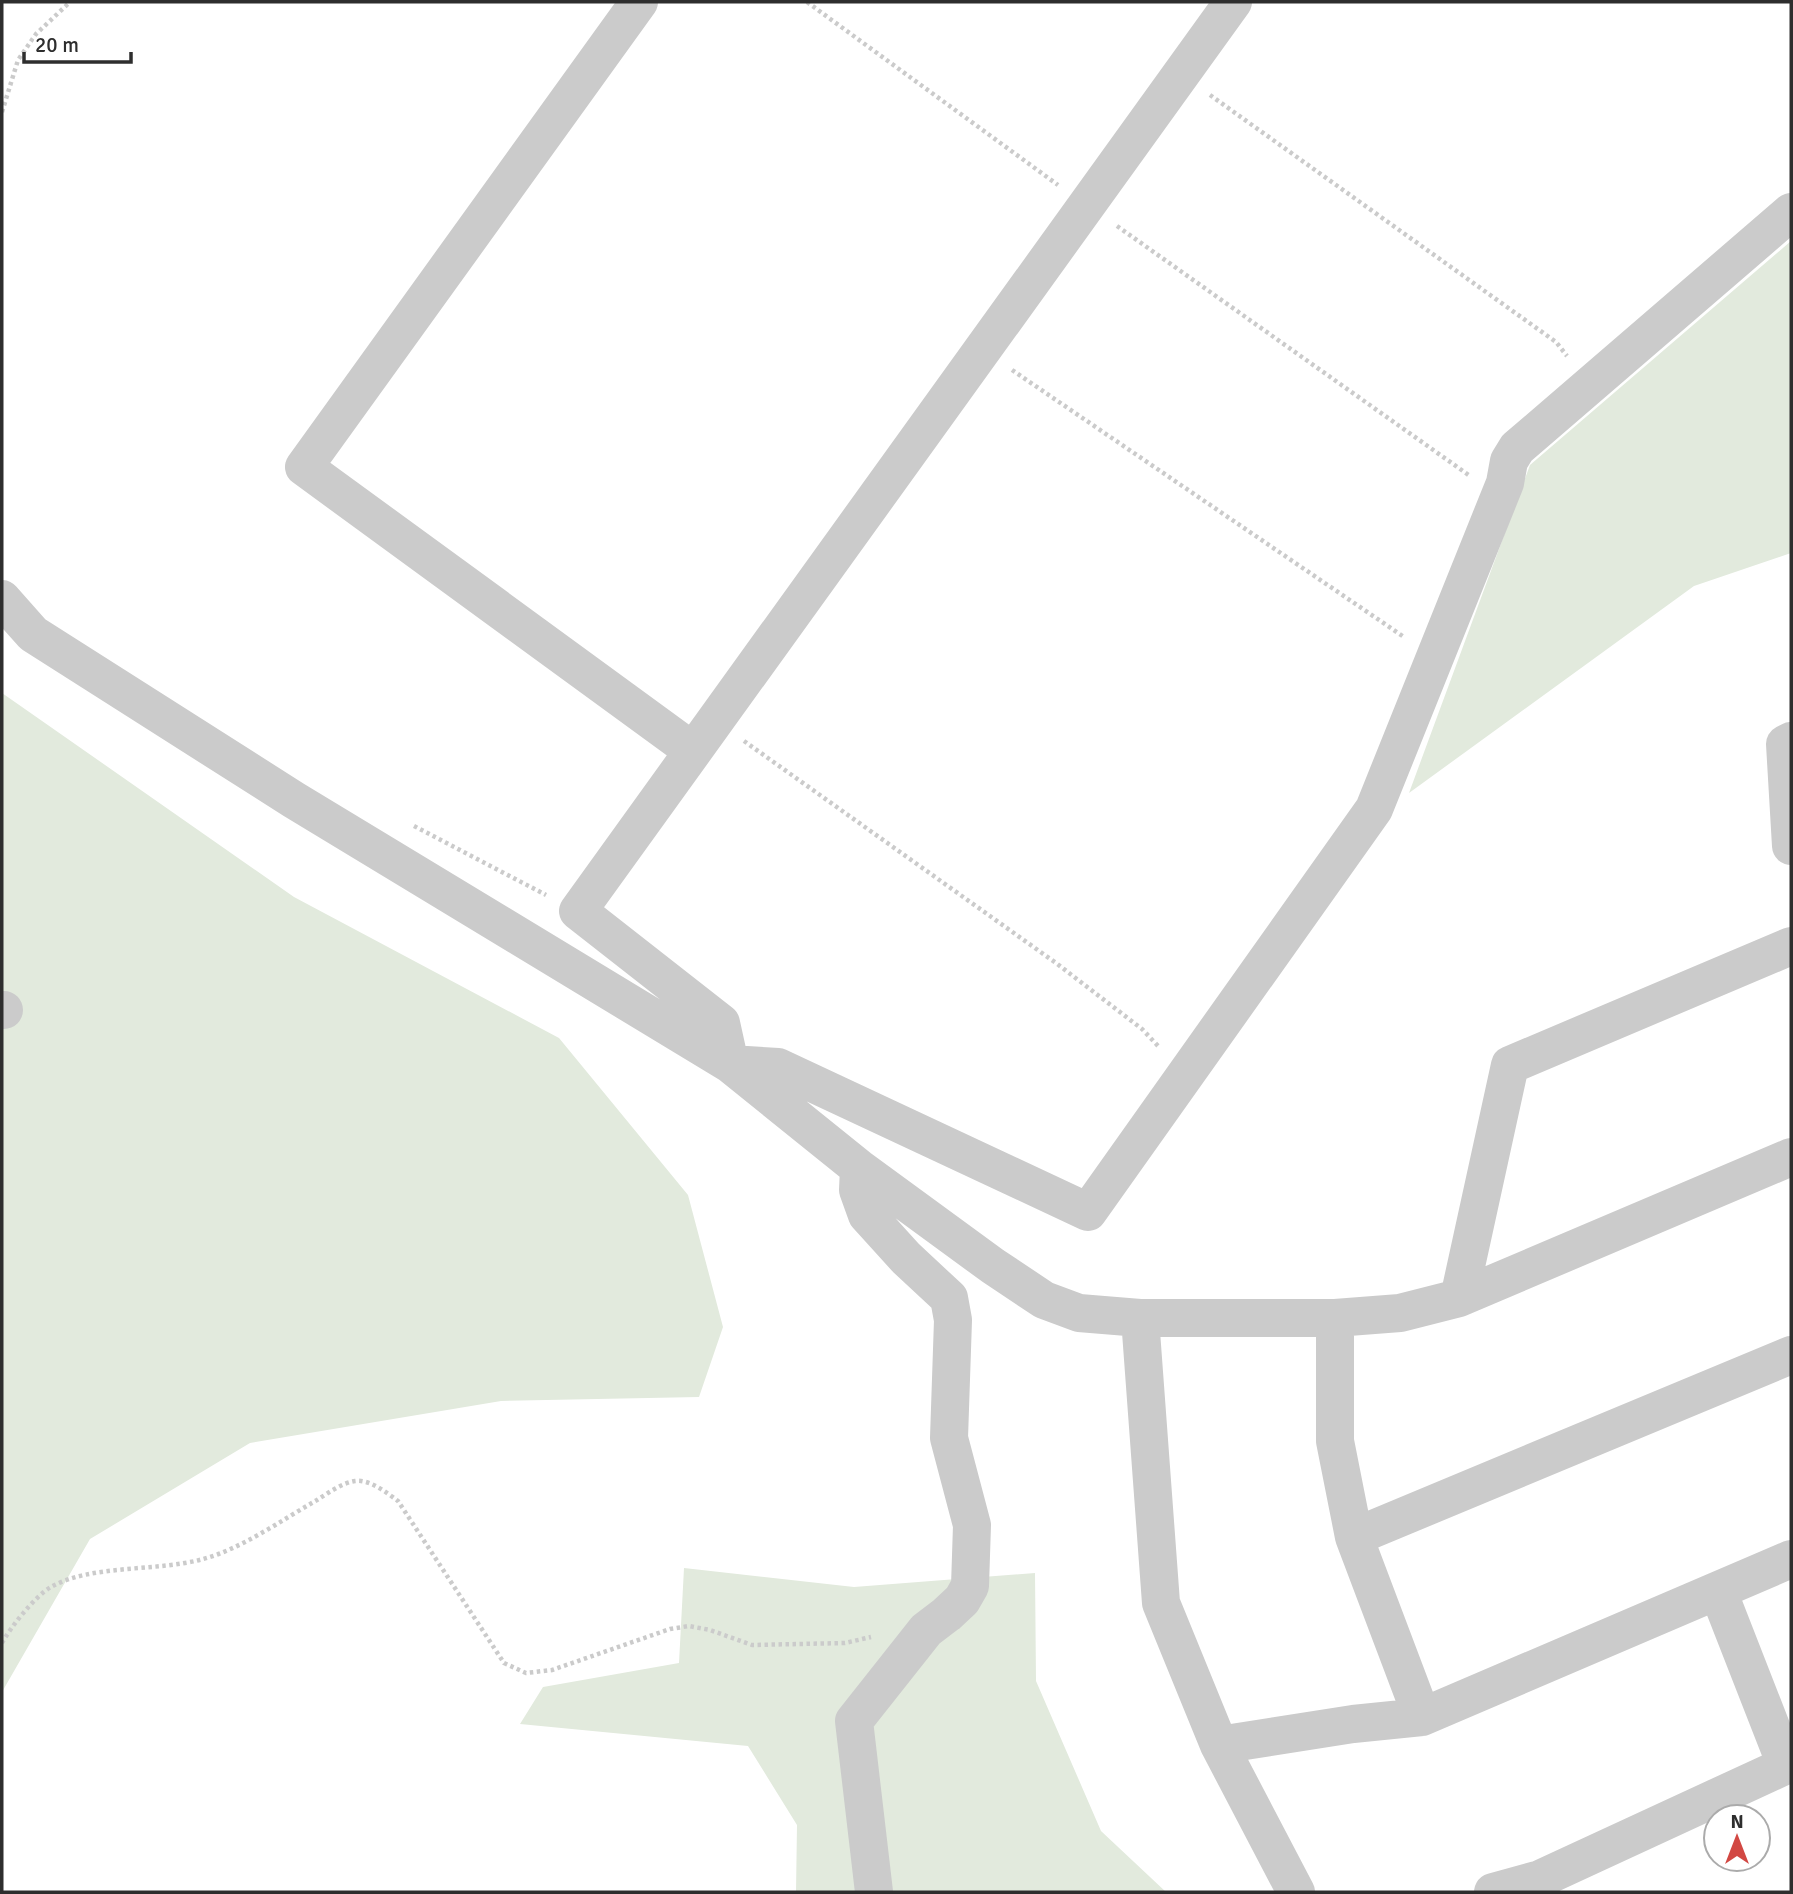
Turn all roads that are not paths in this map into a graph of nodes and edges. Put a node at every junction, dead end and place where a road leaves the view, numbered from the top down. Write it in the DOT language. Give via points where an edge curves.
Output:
graph roads {
  1 [pos="639,2"];
  2 [pos="1233,2"];
  3 [pos="1791,212"];
  4 [pos="2,599"];
  5 [pos="1789,731"];
  6 [pos="693,751"];
  7 [pos="1791,846"];
  8 [pos="1791,946"];
  9 [pos="730,1063"];
  10 [pos="1791,1157"];
  11 [pos="859,1168"];
  12 [pos="1459,1298"];
  13 [pos="1140,1318"];
  14 [pos="1335,1318"];
  15 [pos="1791,1355"];
  16 [pos="1354,1537"];
  17 [pos="1791,1559"];
  18 [pos="1718,1591"];
  19 [pos="1422,1717"];
  20 [pos="1219,1745"];
  21 [pos="1789,1764"];
  22 [pos="874,1892"];
  23 [pos="1296,1892"];
  24 [pos="1493,1892"];
  1 -- 6 [label="street" via="304,467"];
  2 -- 6 [label="street"];
  3 -- 9 [label="street" via="1517,448 1374,809 1088,1212 778,1066"];
  4 -- 9 [label="street" via="33,634 55,649 294,800"];
  5 -- 7 [label="street"];
  6 -- 9 [label="street" via="578,911 721,1023"];
  8 -- 12 [label="street" via="1510,1065"];
  9 -- 11 [label="street"];
  10 -- 12 [label="street"];
  11 -- 13 [label="street" via="1044,1300 1079,1313"];
  11 -- 22 [label="street" via="858,1190 867,1215 949,1298 953,1320 949,1438 972,1525 970,1586 962,1600 926,1630 854,1721"];
  12 -- 14 [label="street" via="1400,1313"];
  13 -- 14 [label="street"];
  13 -- 20 [label="street" via="1161,1603"];
  14 -- 16 [label="street" via="1335,1441"];
  15 -- 16 [label="street"];
  16 -- 19 [label="street"];
  17 -- 18 [label="street"];
  18 -- 19 [label="street"];
  18 -- 21 [label="street"];
  19 -- 20 [label="street"];
  20 -- 23 [label="street"];
  21 -- 24 [label="street" via="1540,1879"];
}
